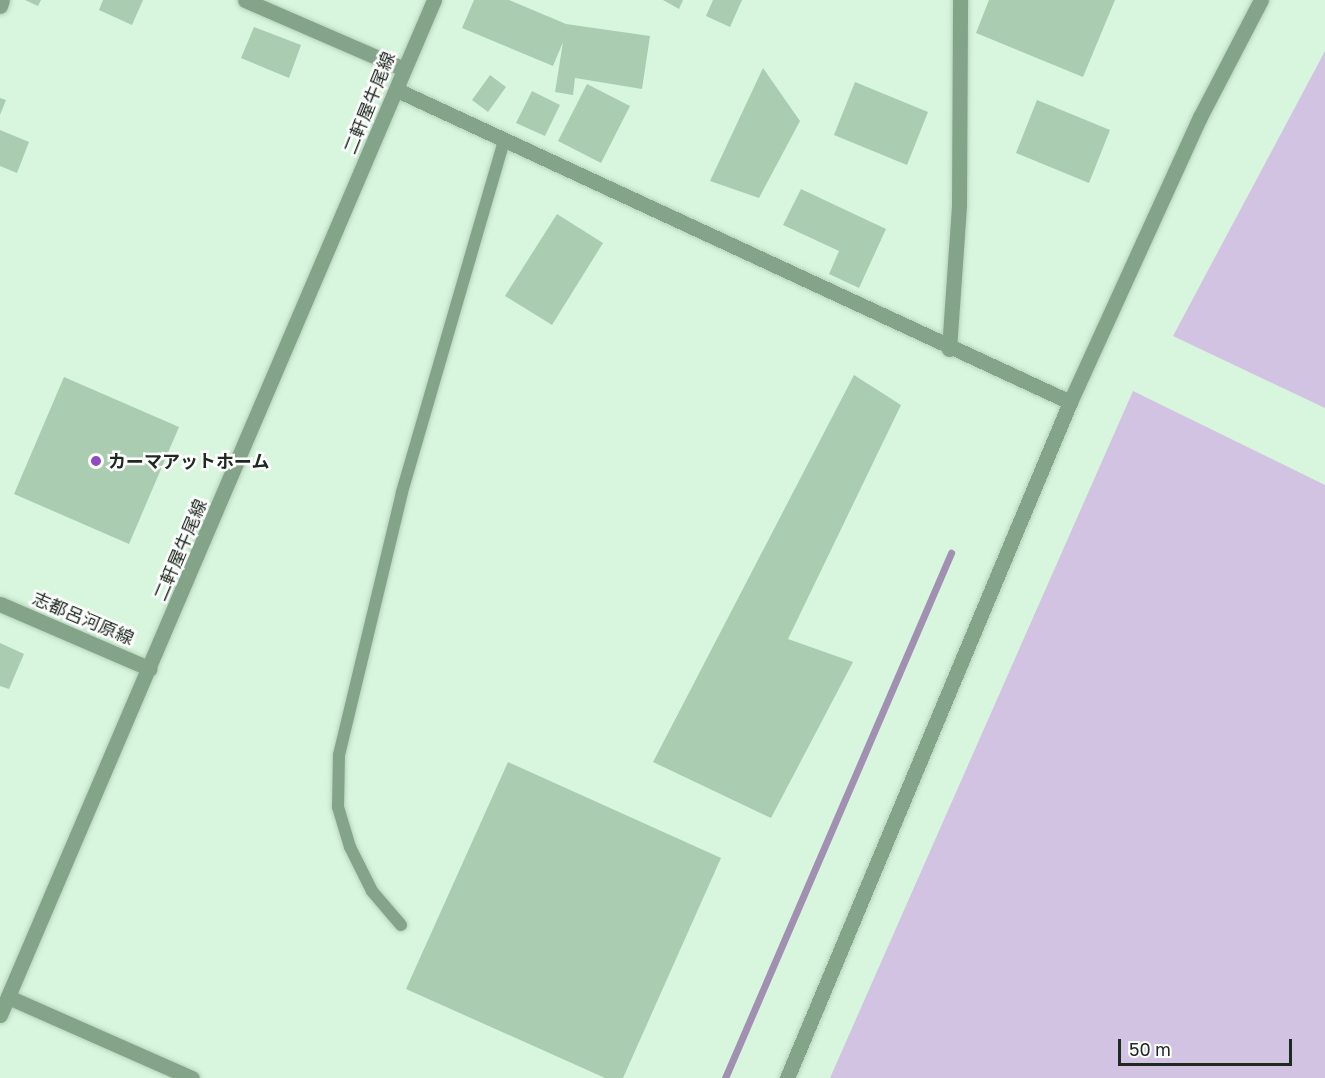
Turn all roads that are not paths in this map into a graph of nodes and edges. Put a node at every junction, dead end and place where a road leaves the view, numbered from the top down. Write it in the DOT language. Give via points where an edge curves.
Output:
graph roads {
  1 [pos="2,0"];
  2 [pos="245,0"];
  3 [pos="434,0"];
  4 [pos="960,0"];
  5 [pos="1261,0"];
  6 [pos="0,6"];
  7 [pos="404,69"];
  8 [pos="397,90"];
  9 [pos="504,140"];
  10 [pos="949,349"];
  11 [pos="1070,402"];
  12 [pos="0,604"];
  13 [pos="150,669"];
  14 [pos="401,925"];
  15 [pos="8,997"];
  16 [pos="0,1015"];
  17 [pos="192,1078"];
  18 [pos="788,1078"];
  1 -- 6 [label="street"];
  2 -- 7 [label="street"];
  3 -- 7 [label="street, 二軒屋牛尾線"];
  4 -- 10 [label="street" via="959,205"];
  5 -- 11 [label="street" via="1200,117"];
  7 -- 8 [label="street, 二軒屋牛尾線"];
  8 -- 9 [label="street"];
  8 -- 13 [label="street, 二軒屋牛尾線"];
  9 -- 10 [label="street"];
  9 -- 14 [label="lane" via="402,492 339,755 338,807 350,847 372,891"];
  10 -- 11 [label="street"];
  11 -- 18 [label="street"];
  12 -- 13 [label="street, 志都呂河原線"];
  13 -- 15 [label="street, 二軒屋牛尾線"];
  15 -- 16 [label="street, 二軒屋牛尾線"];
  15 -- 17 [label="street"];
}
